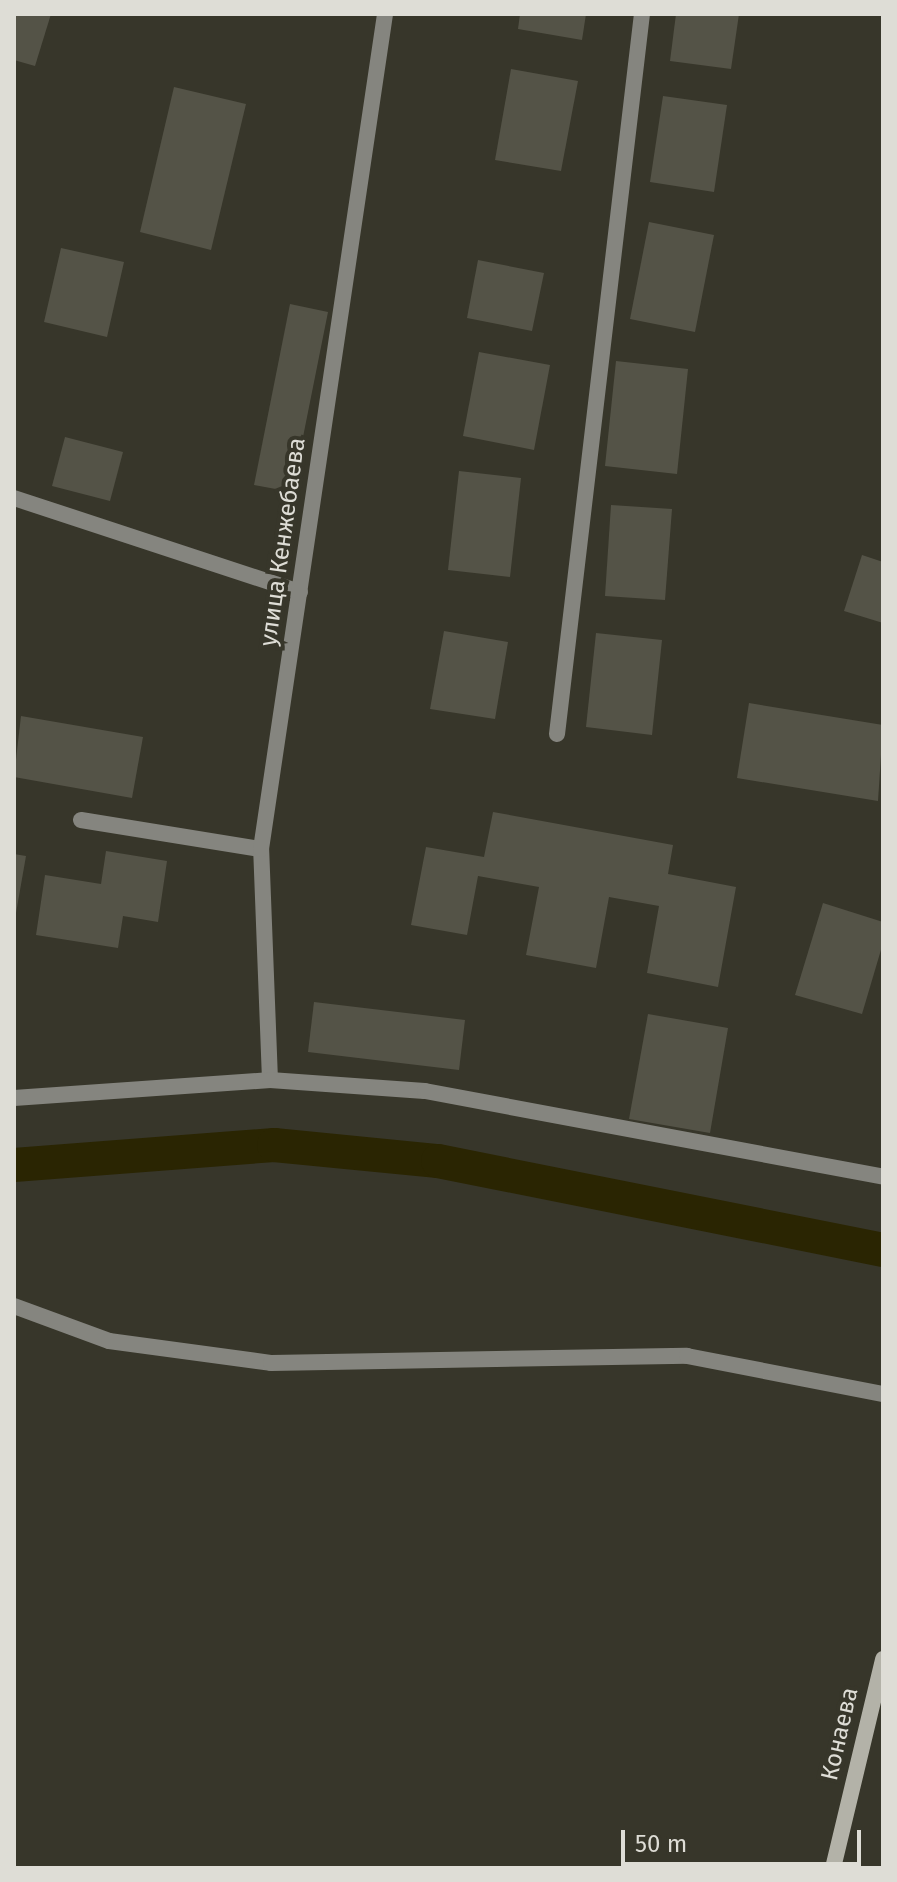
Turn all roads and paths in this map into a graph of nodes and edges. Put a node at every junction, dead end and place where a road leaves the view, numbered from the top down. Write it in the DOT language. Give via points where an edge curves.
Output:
graph roads {
  1 [pos="385,14"];
  2 [pos="642,14"];
  3 [pos="14,498"];
  4 [pos="300,592"];
  5 [pos="557,734"];
  6 [pos="81,820"];
  7 [pos="261,849"];
  8 [pos="270,1080"];
  9 [pos="14,1098"];
  10 [pos="883,1177"];
  11 [pos="14,1306"];
  12 [pos="883,1394"];
  13 [pos="883,1659"];
  14 [pos="833,1868"];
  1 -- 4 [label="street, улица Кенжебаева"];
  2 -- 5 [label="street"];
  3 -- 4 [label="street"];
  4 -- 7 [label="street, улица Кенжебаева"];
  6 -- 7 [label="street"];
  7 -- 8 [label="street, улица Кенжебаева"];
  8 -- 9 [label="street"];
  8 -- 10 [label="street" via="425,1091"];
  11 -- 12 [label="street" via="109,1341 271,1363 687,1356"];
  13 -- 14 [label="main road, Конаева"];
}
